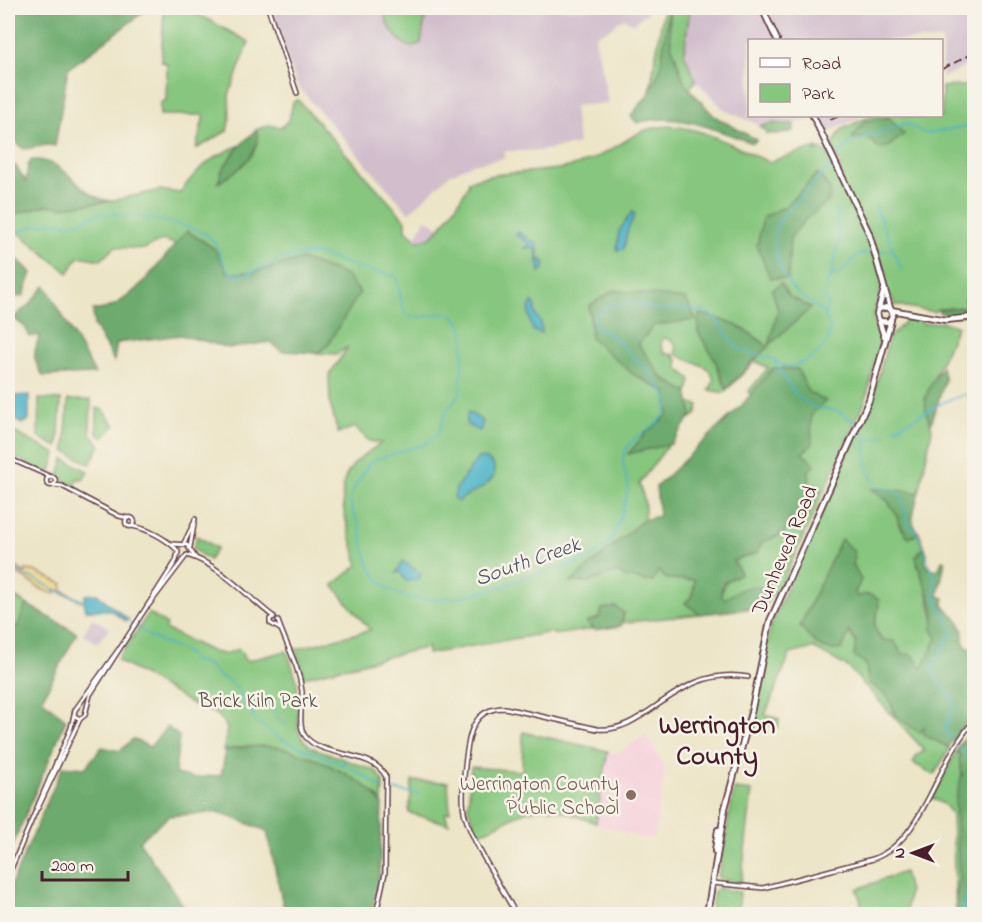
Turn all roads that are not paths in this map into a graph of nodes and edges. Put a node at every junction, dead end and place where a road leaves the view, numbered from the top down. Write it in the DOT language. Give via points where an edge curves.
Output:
graph roads {
  1 [pos="268,8"];
  2 [pos="762,8"];
  3 [pos="777,39"];
  4 [pos="297,93"];
  5 [pos="814,117"];
  6 [pos="884,291"];
  7 [pos="891,309"];
  8 [pos="878,311"];
  9 [pos="907,315"];
  10 [pos="975,317"];
  11 [pos="878,319"];
  12 [pos="891,319"];
  13 [pos="884,336"];
  14 [pos="8,458"];
  15 [pos="38,474"];
  16 [pos="49,476"];
  17 [pos="56,479"];
  18 [pos="47,481"];
  19 [pos="53,484"];
  20 [pos="62,486"];
  21 [pos="119,516"];
  22 [pos="128,518"];
  23 [pos="134,521"];
  24 [pos="126,523"];
  25 [pos="132,526"];
  26 [pos="140,528"];
  27 [pos="171,544"];
  28 [pos="182,545"];
  29 [pos="190,550"];
  30 [pos="178,551"];
  31 [pos="186,555"];
  32 [pos="196,558"];
  33 [pos="147,607"];
  34 [pos="267,611"];
  35 [pos="274,616"];
  36 [pos="270,620"];
  37 [pos="278,621"];
  38 [pos="273,625"];
  39 [pos="281,630"];
  40 [pos="119,649"];
  41 [pos="748,677"];
  42 [pos="77,708"];
  43 [pos="85,711"];
  44 [pos="75,715"];
  45 [pos="81,718"];
  46 [pos="975,721"];
  47 [pos="730,784"];
  48 [pos="34,815"];
  49 [pos="721,831"];
  50 [pos="717,838"];
  51 [pos="719,844"];
  52 [pos="8,876"];
  53 [pos="711,883"];
  54 [pos="376,915"];
  55 [pos="516,915"];
  56 [pos="706,915"];
  1 -- 4 [label="street"];
  2 -- 3 [label="main road"];
  5 -- 6 [label="main road" via="875,248"];
  6 -- 7 [label="main road"];
  6 -- 8 [label="main road"];
  7 -- 8 [label="main road" via="883,307"];
  7 -- 9 [label="main road"];
  7 -- 12 [label="main road"];
  8 -- 11 [label="main road"];
  9 -- 10 [label="main road" via="946,320"];
  9 -- 12 [label="main road"];
  11 -- 12 [label="main road" via="884,323"];
  11 -- 13 [label="main road"];
  12 -- 13 [label="main road, Dunheved Road"];
  13 -- 47 [label="main road, Dunheved Road" via="875,382 861,417 773,612 751,713"];
  14 -- 15 [label="street"];
  15 -- 16 [label="street"];
  15 -- 18 [label="street"];
  16 -- 17 [label="street"];
  16 -- 18 [label="street"];
  17 -- 19 [label="street"];
  17 -- 20 [label="street"];
  18 -- 19 [label="street"];
  19 -- 20 [label="street"];
  20 -- 21 [label="street"];
  21 -- 22 [label="street"];
  21 -- 24 [label="street"];
  22 -- 23 [label="street"];
  22 -- 24 [label="street"];
  23 -- 25 [label="street"];
  23 -- 26 [label="street"];
  24 -- 25 [label="street"];
  25 -- 26 [label="street"];
  26 -- 27 [label="street"];
  27 -- 28 [label="street"];
  27 -- 30 [label="street"];
  28 -- 29 [label="street"];
  28 -- 29 [label="street" via="189,538 195,519"];
  28 -- 30 [label="street"];
  29 -- 31 [label="street"];
  29 -- 32 [label="street"];
  30 -- 31 [label="street"];
  30 -- 33 [label="street" via="176,561"];
  31 -- 32 [label="street"];
  31 -- 33 [label="street"];
  32 -- 34 [label="street"];
  33 -- 40 [label="street"];
  34 -- 35 [label="street"];
  34 -- 36 [label="street"];
  35 -- 36 [label="street"];
  35 -- 37 [label="street"];
  36 -- 38 [label="street"];
  37 -- 38 [label="street"];
  37 -- 39 [label="street"];
  38 -- 39 [label="street"];
  39 -- 54 [label="street" via="300,678 305,736 379,767 387,781 386,873"];
  40 -- 42 [label="street"];
  40 -- 43 [label="street" via="90,695"];
  41 -- 55 [label="street" via="721,674 687,685 611,730 505,708 479,718 470,737 464,810"];
  42 -- 43 [label="street"];
  42 -- 44 [label="street"];
  43 -- 45 [label="street"];
  44 -- 45 [label="street"];
  44 -- 48 [label="street"];
  45 -- 48 [label="street"];
  46 -- 53 [label="street" via="953,748 912,828 887,853 763,888"];
  47 -- 49 [label="main road, Dunheved Road"];
  47 -- 50 [label="main road, Dunheved Road"];
  48 -- 52 [label="street"];
  49 -- 50 [label="main road"];
  49 -- 51 [label="main road, Dunheved Road"];
  50 -- 51 [label="main road"];
  50 -- 53 [label="main road, Dunheved Road"];
  51 -- 53 [label="main road, Dunheved Road"];
  53 -- 56 [label="main road, Dunheved Road"];
}
